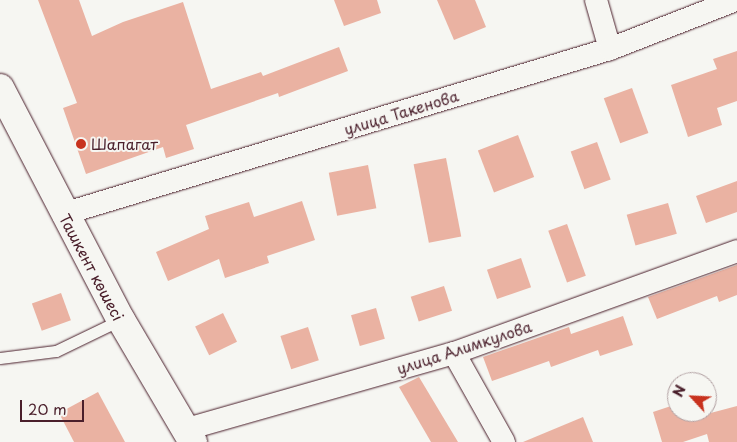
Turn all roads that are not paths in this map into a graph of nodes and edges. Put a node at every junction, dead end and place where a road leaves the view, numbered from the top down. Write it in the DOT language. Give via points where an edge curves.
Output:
graph roads {
  1 [pos="596,0"];
  2 [pos="736,0"];
  3 [pos="610,49"];
  4 [pos="0,88"];
  5 [pos="63,214"];
  6 [pos="737,251"];
  7 [pos="120,320"];
  8 [pos="454,354"];
  9 [pos="0,358"];
  10 [pos="190,436"];
  11 [pos="504,442"];
  1 -- 3 [label="street"];
  2 -- 3 [label="street, улица Такенова"];
  3 -- 5 [label="street, улица Такенова"];
  4 -- 5 [label="main road, Ташкент көшесі"];
  5 -- 7 [label="main road, Ташкент көшесі"];
  6 -- 8 [label="street, улица Алимкулова"];
  7 -- 9 [label="lane" via="56,351"];
  7 -- 10 [label="main road, Ташкент көшесі"];
  8 -- 10 [label="street, улица Алимкулова"];
  8 -- 11 [label="street"];
}
